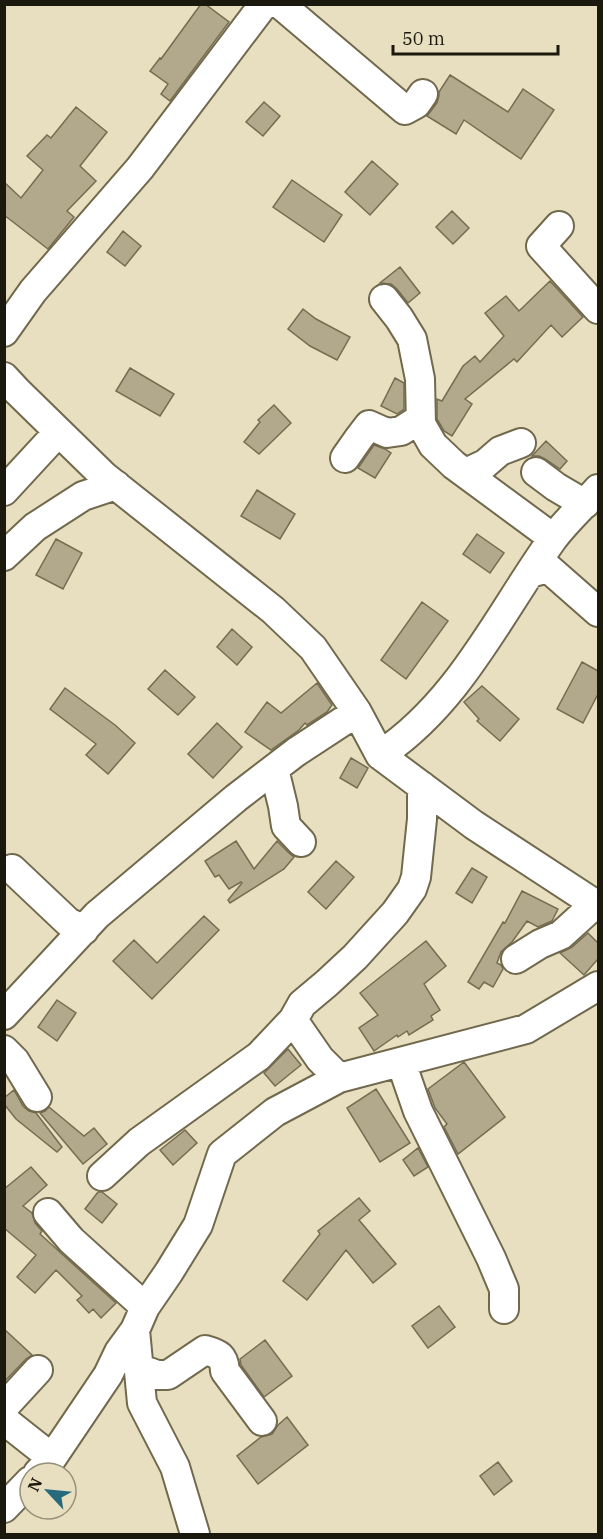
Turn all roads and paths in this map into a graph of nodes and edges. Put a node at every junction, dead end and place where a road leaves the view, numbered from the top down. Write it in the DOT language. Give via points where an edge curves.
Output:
graph roads {
  1 [pos="264,4"];
  2 [pos="280,4"];
  3 [pos="423,94"];
  4 [pos="559,226"];
  5 [pos="384,298"];
  6 [pos="598,309"];
  7 [pos="4,332"];
  8 [pos="4,376"];
  9 [pos="421,424"];
  10 [pos="58,431"];
  11 [pos="520,443"];
  12 [pos="345,458"];
  13 [pos="536,471"];
  14 [pos="466,473"];
  15 [pos="116,485"];
  16 [pos="4,491"];
  17 [pos="592,496"];
  18 [pos="553,537"];
  19 [pos="4,556"];
  20 [pos="530,573"];
  21 [pos="598,612"];
  22 [pos="357,712"];
  23 [pos="380,755"];
  24 [pos="274,769"];
  25 [pos="422,786"];
  26 [pos="301,842"];
  27 [pos="12,869"];
  28 [pos="597,905"];
  29 [pos="84,930"];
  30 [pos="516,958"];
  31 [pos="596,991"];
  32 [pos="4,1015"];
  33 [pos="293,1020"];
  34 [pos="4,1050"];
  35 [pos="401,1062"];
  36 [pos="339,1078"];
  37 [pos="37,1097"];
  38 [pos="102,1176"];
  39 [pos="48,1213"];
  40 [pos="504,1309"];
  41 [pos="140,1318"];
  42 [pos="138,1368"];
  43 [pos="38,1370"];
  44 [pos="4,1407"];
  45 [pos="4,1420"];
  46 [pos="262,1421"];
  47 [pos="41,1461"];
  48 [pos="48,1461"];
  49 [pos="18,1493"];
  50 [pos="4,1508"];
  51 [pos="195,1534"];
  1 -- 7 [label="street" via="140,168 33,291"];
  2 -- 3 [label="street" via="405,110"];
  4 -- 6 [label="street" via="541,246"];
  5 -- 9 [label="street" via="412,339 420,379"];
  8 -- 10 [label="street"];
  9 -- 12 [label="street" via="415,422 387,433 369,425"];
  9 -- 14 [label="street" via="433,445"];
  10 -- 15 [label="street"];
  10 -- 16 [label="street"];
  11 -- 14 [label="street"];
  13 -- 17 [label="street" via="556,488"];
  14 -- 18 [label="street"];
  15 -- 19 [label="street" via="82,496 34,527"];
  15 -- 22 [label="street" via="273,610 313,648"];
  17 -- 18 [label="street"];
  18 -- 20 [label="street"];
  20 -- 21 [label="street" via="548,568"];
  20 -- 23 [label="street" via="462,675 430,714"];
  22 -- 23 [label="street"];
  22 -- 24 [label="street"];
  23 -- 25 [label="street"];
  24 -- 26 [label="street" via="286,826"];
  24 -- 29 [label="street" via="97,915"];
  25 -- 28 [label="street" via="474,825"];
  25 -- 33 [label="street" via="422,819 412,889 355,957 302,1004"];
  27 -- 29 [label="street" via="68,922"];
  28 -- 30 [label="street" via="561,935"];
  29 -- 32 [label="street"];
  31 -- 35 [label="street" via="526,1029"];
  33 -- 36 [label="street" via="320,1059"];
  33 -- 38 [label="street" via="259,1056 139,1142"];
  34 -- 37 [label="street"];
  35 -- 36 [label="street"];
  35 -- 40 [label="street" via="418,1111 504,1289"];
  36 -- 41 [label="street" via="275,1112 222,1154 198,1225"];
  39 -- 41 [label="street"];
  41 -- 42 [label="street"];
  41 -- 48 [label="street" via="108,1375"];
  42 -- 46 [label="street" via="168,1375 205,1350 217,1354"];
  42 -- 51 [label="street" via="142,1403 175,1467"];
  43 -- 44 [label="street"];
  45 -- 47 [label="street"];
  49 -- 50 [label="street"];
}
